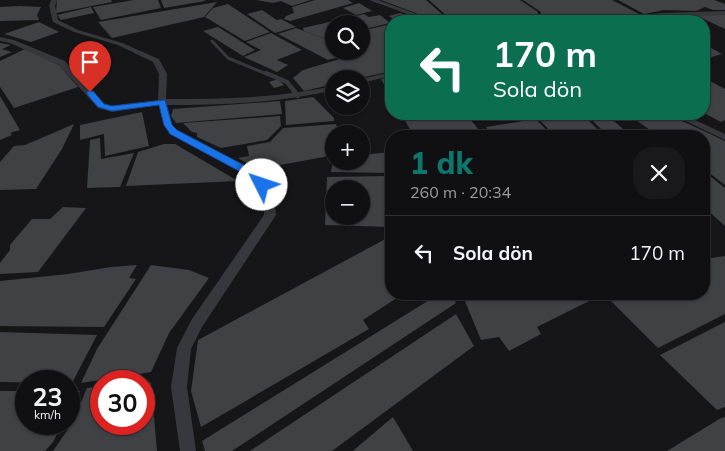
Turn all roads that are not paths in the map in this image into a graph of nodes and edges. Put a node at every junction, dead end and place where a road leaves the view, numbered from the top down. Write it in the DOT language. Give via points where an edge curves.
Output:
graph roads {
  1 [pos="54,0"];
  2 [pos="372,0"];
  3 [pos="725,13"];
  4 [pos="416,15"];
  5 [pos="662,15"];
  6 [pos="0,39"];
  7 [pos="212,41"];
  8 [pos="385,75"];
  9 [pos="370,78"];
  10 [pos="325,90"];
  11 [pos="298,96"];
  12 [pos="162,102"];
  13 [pos="688,120"];
  14 [pos="710,130"];
  15 [pos="710,130"];
  16 [pos="725,137"];
  17 [pos="188,451"];
  1 -- 12 [label="street" via="55,21 120,44 156,61 163,74"];
  2 -- 4 [label="street"];
  3 -- 5 [label="street"];
  6 -- 12 [label="street" via="62,63 101,106 112,109"];
  7 -- 11 [label="lane" via="228,58 287,82"];
  8 -- 9 [label="street"];
  10 -- 11 [label="street"];
  11 -- 12 [label="street"];
  12 -- 17 [label="street" via="173,132 254,174 269,196 270,215 197,322 184,348 179,387"];
  13 -- 15 [label="street"];
  14 -- 16 [label="street"];
}
